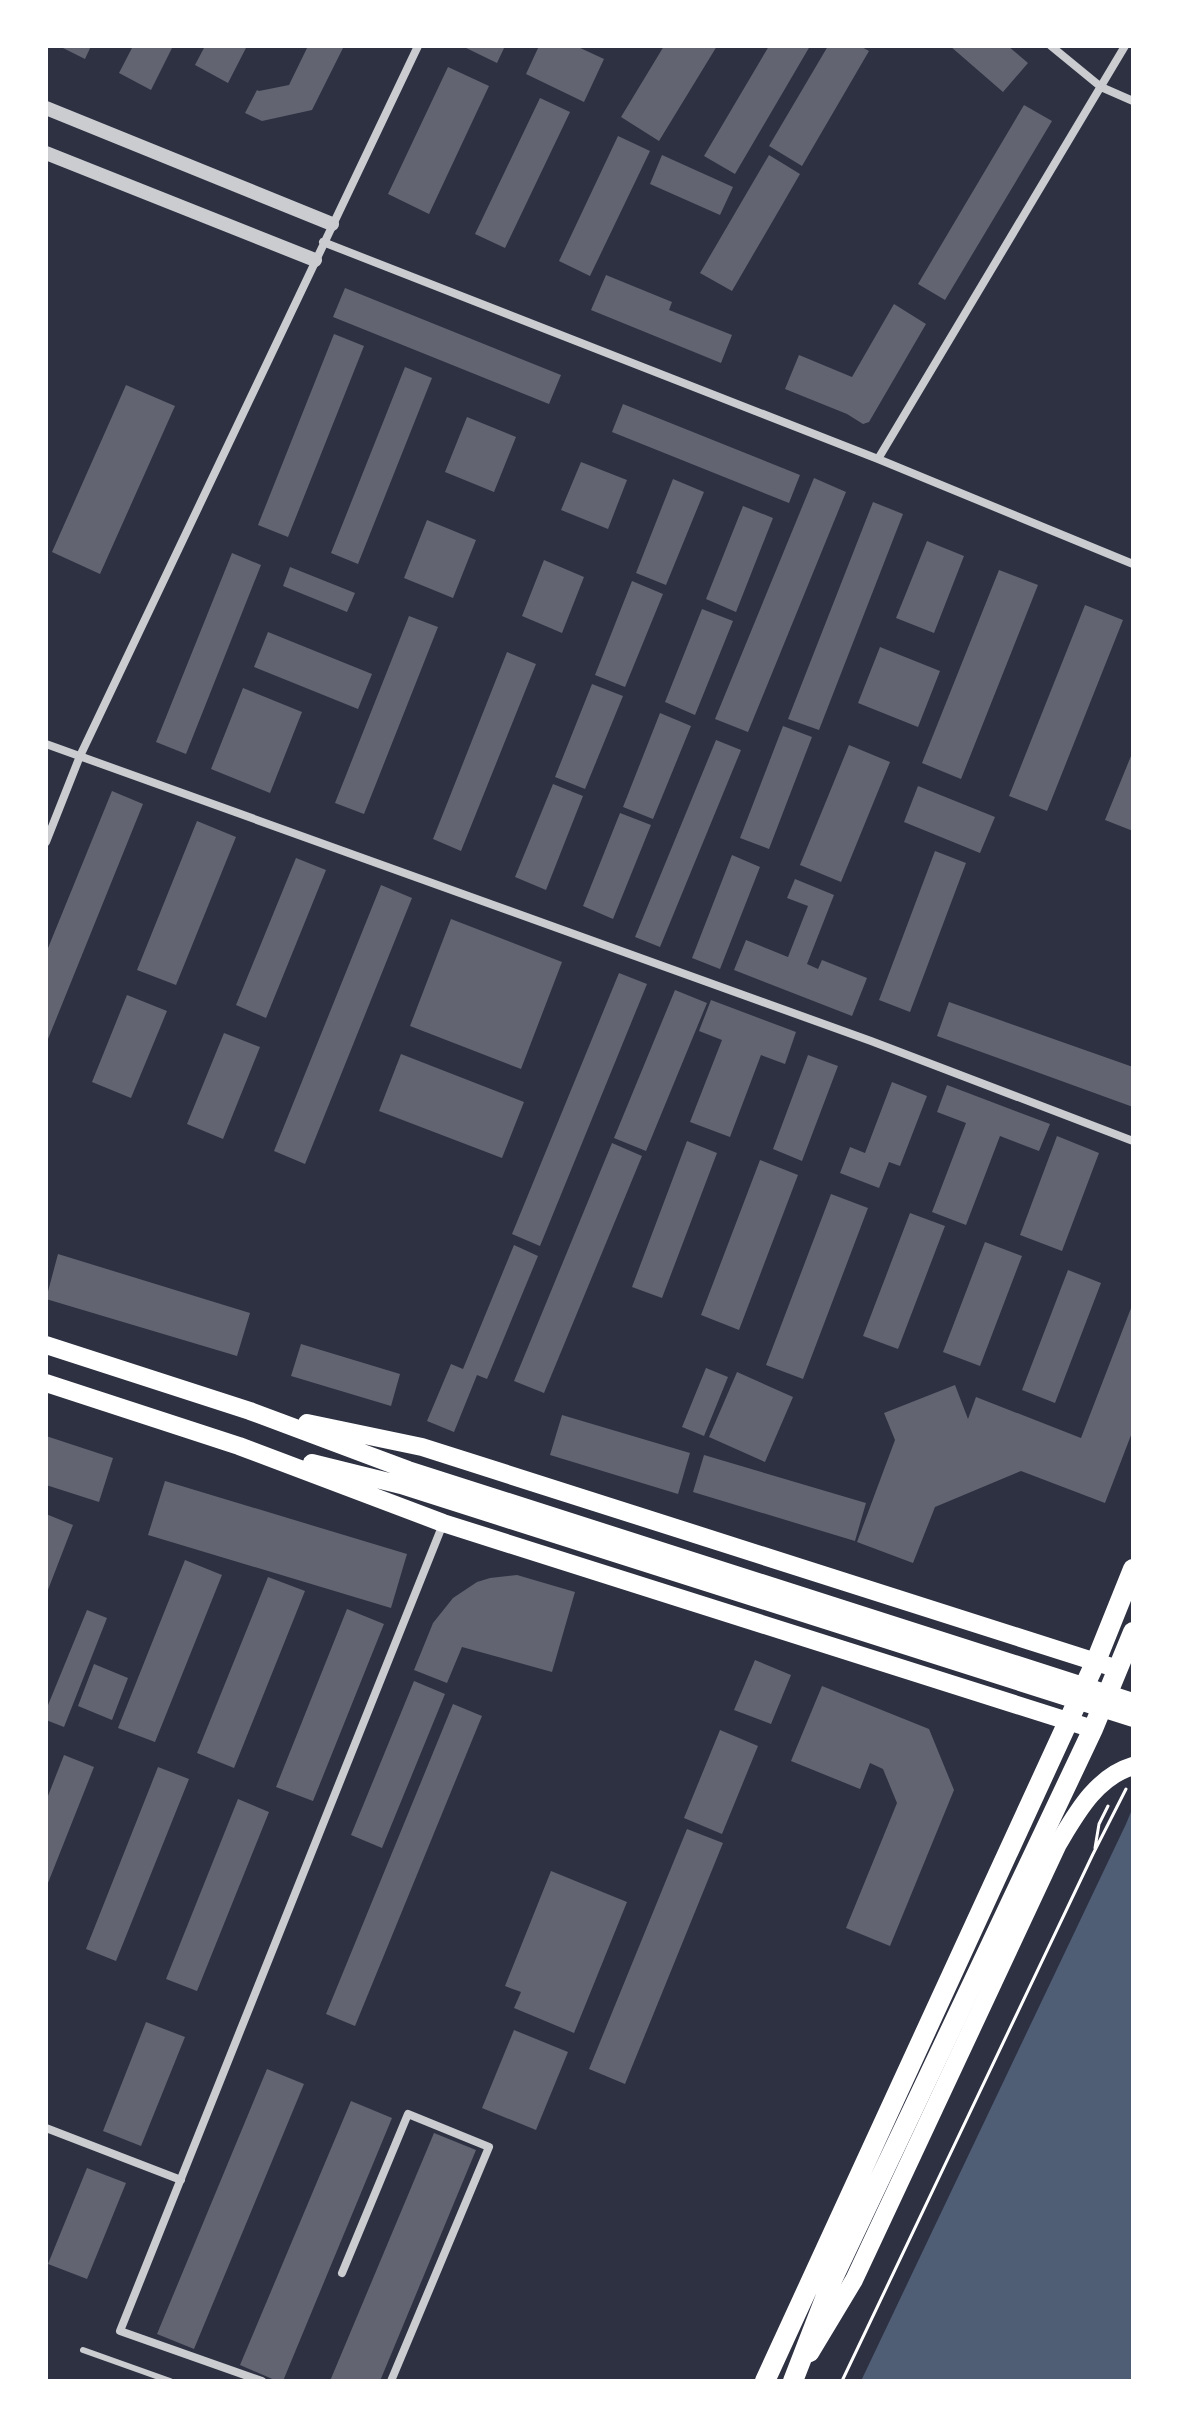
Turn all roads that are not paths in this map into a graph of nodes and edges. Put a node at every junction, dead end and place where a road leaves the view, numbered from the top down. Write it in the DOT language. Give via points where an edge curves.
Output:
graph roads {
  1 [pos="418,46"];
  2 [pos="1051,46"];
  3 [pos="1125,46"];
  4 [pos="1101,87"];
  5 [pos="1133,101"];
  6 [pos="46,108"];
  7 [pos="46,153"];
  8 [pos="332,224"];
  9 [pos="323,242"];
  10 [pos="315,260"];
  11 [pos="878,459"];
  12 [pos="1133,564"];
  13 [pos="46,744"];
  14 [pos="80,756"];
  15 [pos="46,842"];
  16 [pos="1133,1141"];
  17 [pos="46,1345"];
  18 [pos="46,1383"];
  19 [pos="250,1411"];
  20 [pos="239,1446"];
  21 [pos="404,1478"];
  22 [pos="443,1523"];
  23 [pos="1133,1569"];
  24 [pos="1133,1632"];
  25 [pos="1096,1661"];
  26 [pos="1118,1669"];
  27 [pos="1133,1702"];
  28 [pos="1133,1718"];
  29 [pos="1068,1721"];
  30 [pos="1093,1729"];
  31 [pos="1133,1766"];
  32 [pos="46,2128"];
  33 [pos="181,2180"];
  34 [pos="342,2273"];
  35 [pos="83,2350"];
  36 [pos="794,2380"];
  37 [pos="170,2381"];
  38 [pos="262,2381"];
  39 [pos="391,2381"];
  40 [pos="765,2381"];
  1 -- 8 [label="street"];
  2 -- 4 [label="street"];
  3 -- 4 [label="street"];
  4 -- 5 [label="street"];
  4 -- 11 [label="street"];
  6 -- 8 [label="street"];
  7 -- 10 [label="street"];
  8 -- 9 [label="street"];
  9 -- 10 [label="street"];
  9 -- 11 [label="street"];
  10 -- 14 [label="street"];
  11 -- 12 [label="street"];
  13 -- 14 [label="street"];
  14 -- 15 [label="street"];
  14 -- 16 [label="street"];
  17 -- 19 [label="main road"];
  18 -- 20 [label="main road"];
  19 -- 21 [label="main road"];
  19 -- 25 [label="main road" via="422,1447"];
  20 -- 21 [label="main road"];
  20 -- 22 [label="main road"];
  21 -- 27 [label="main road"];
  21 -- 28 [label="main road"];
  22 -- 29 [label="main road"];
  22 -- 33 [label="street"];
  23 -- 25 [label="highway"];
  24 -- 26 [label="highway"];
  25 -- 26 [label="main road"];
  25 -- 29 [label="highway"];
  26 -- 30 [label="highway"];
  29 -- 30 [label="main road"];
  29 -- 40 [label="highway"];
  30 -- 36 [label="highway" via="833,2278"];
  31 -- 36 [label="main road" via="1101,1784 1058,1844 854,2280"];
  32 -- 33 [label="street"];
  33 -- 38 [label="street" via="120,2331"];
  34 -- 39 [label="street" via="408,2114 489,2147"];
  35 -- 37 [label="lane"];
}
